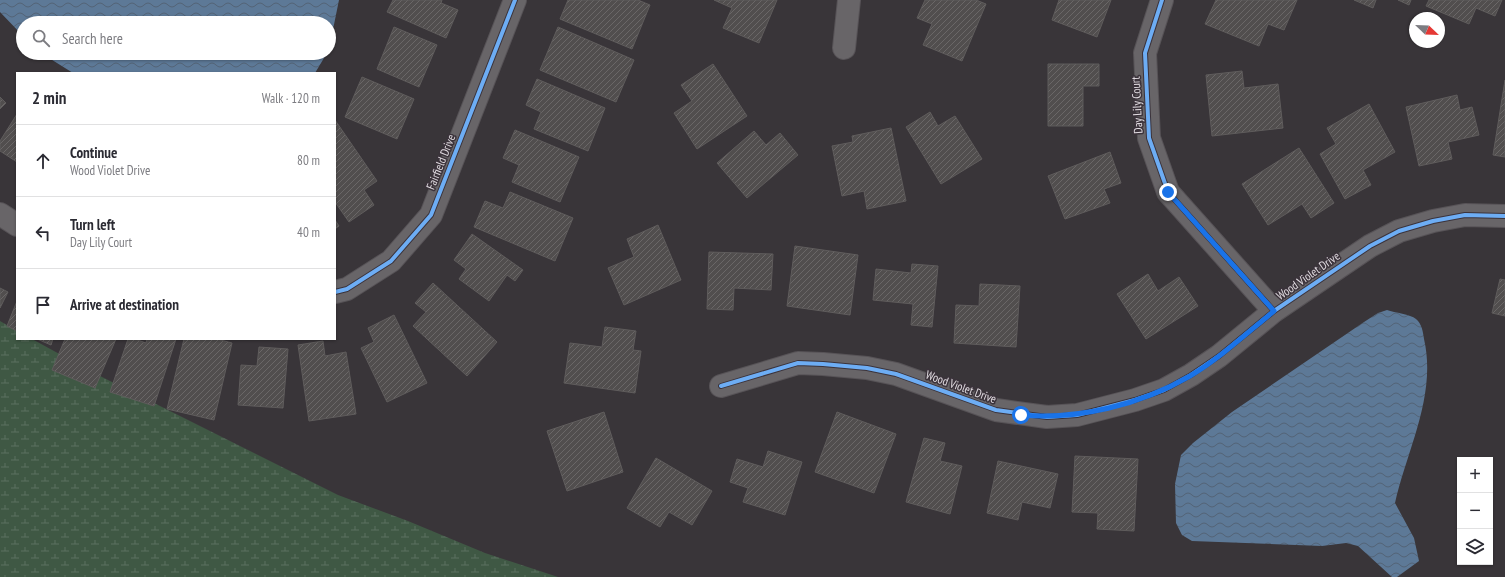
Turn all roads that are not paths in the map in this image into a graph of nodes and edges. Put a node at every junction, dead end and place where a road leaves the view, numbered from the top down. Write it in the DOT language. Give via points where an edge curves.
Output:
graph roads {
  1 [pos="516,0"];
  2 [pos="849,0"];
  3 [pos="1162,0"];
  4 [pos="844,48"];
  5 [pos="0,214"];
  6 [pos="1505,216"];
  7 [pos="16,224"];
  8 [pos="336,292"];
  9 [pos="1274,311"];
  10 [pos="721,386"];
  1 -- 8 [label="street, Fairfield Drive" via="430,214 391,261 347,289"];
  2 -- 4 [label="street"];
  3 -- 9 [label="street, Day Lily Court" via="1145,53 1148,138 1168,192"];
  5 -- 7 [label="street"];
  6 -- 9 [label="street, Wood Violet Drive" via="1464,215 1433,220 1399,231 1370,246"];
  9 -- 10 [label="street, Wood Violet Drive" via="1191,376 1164,390 1136,400 1077,415 1047,417 996,410 896,374 823,364 798,363"];
}
